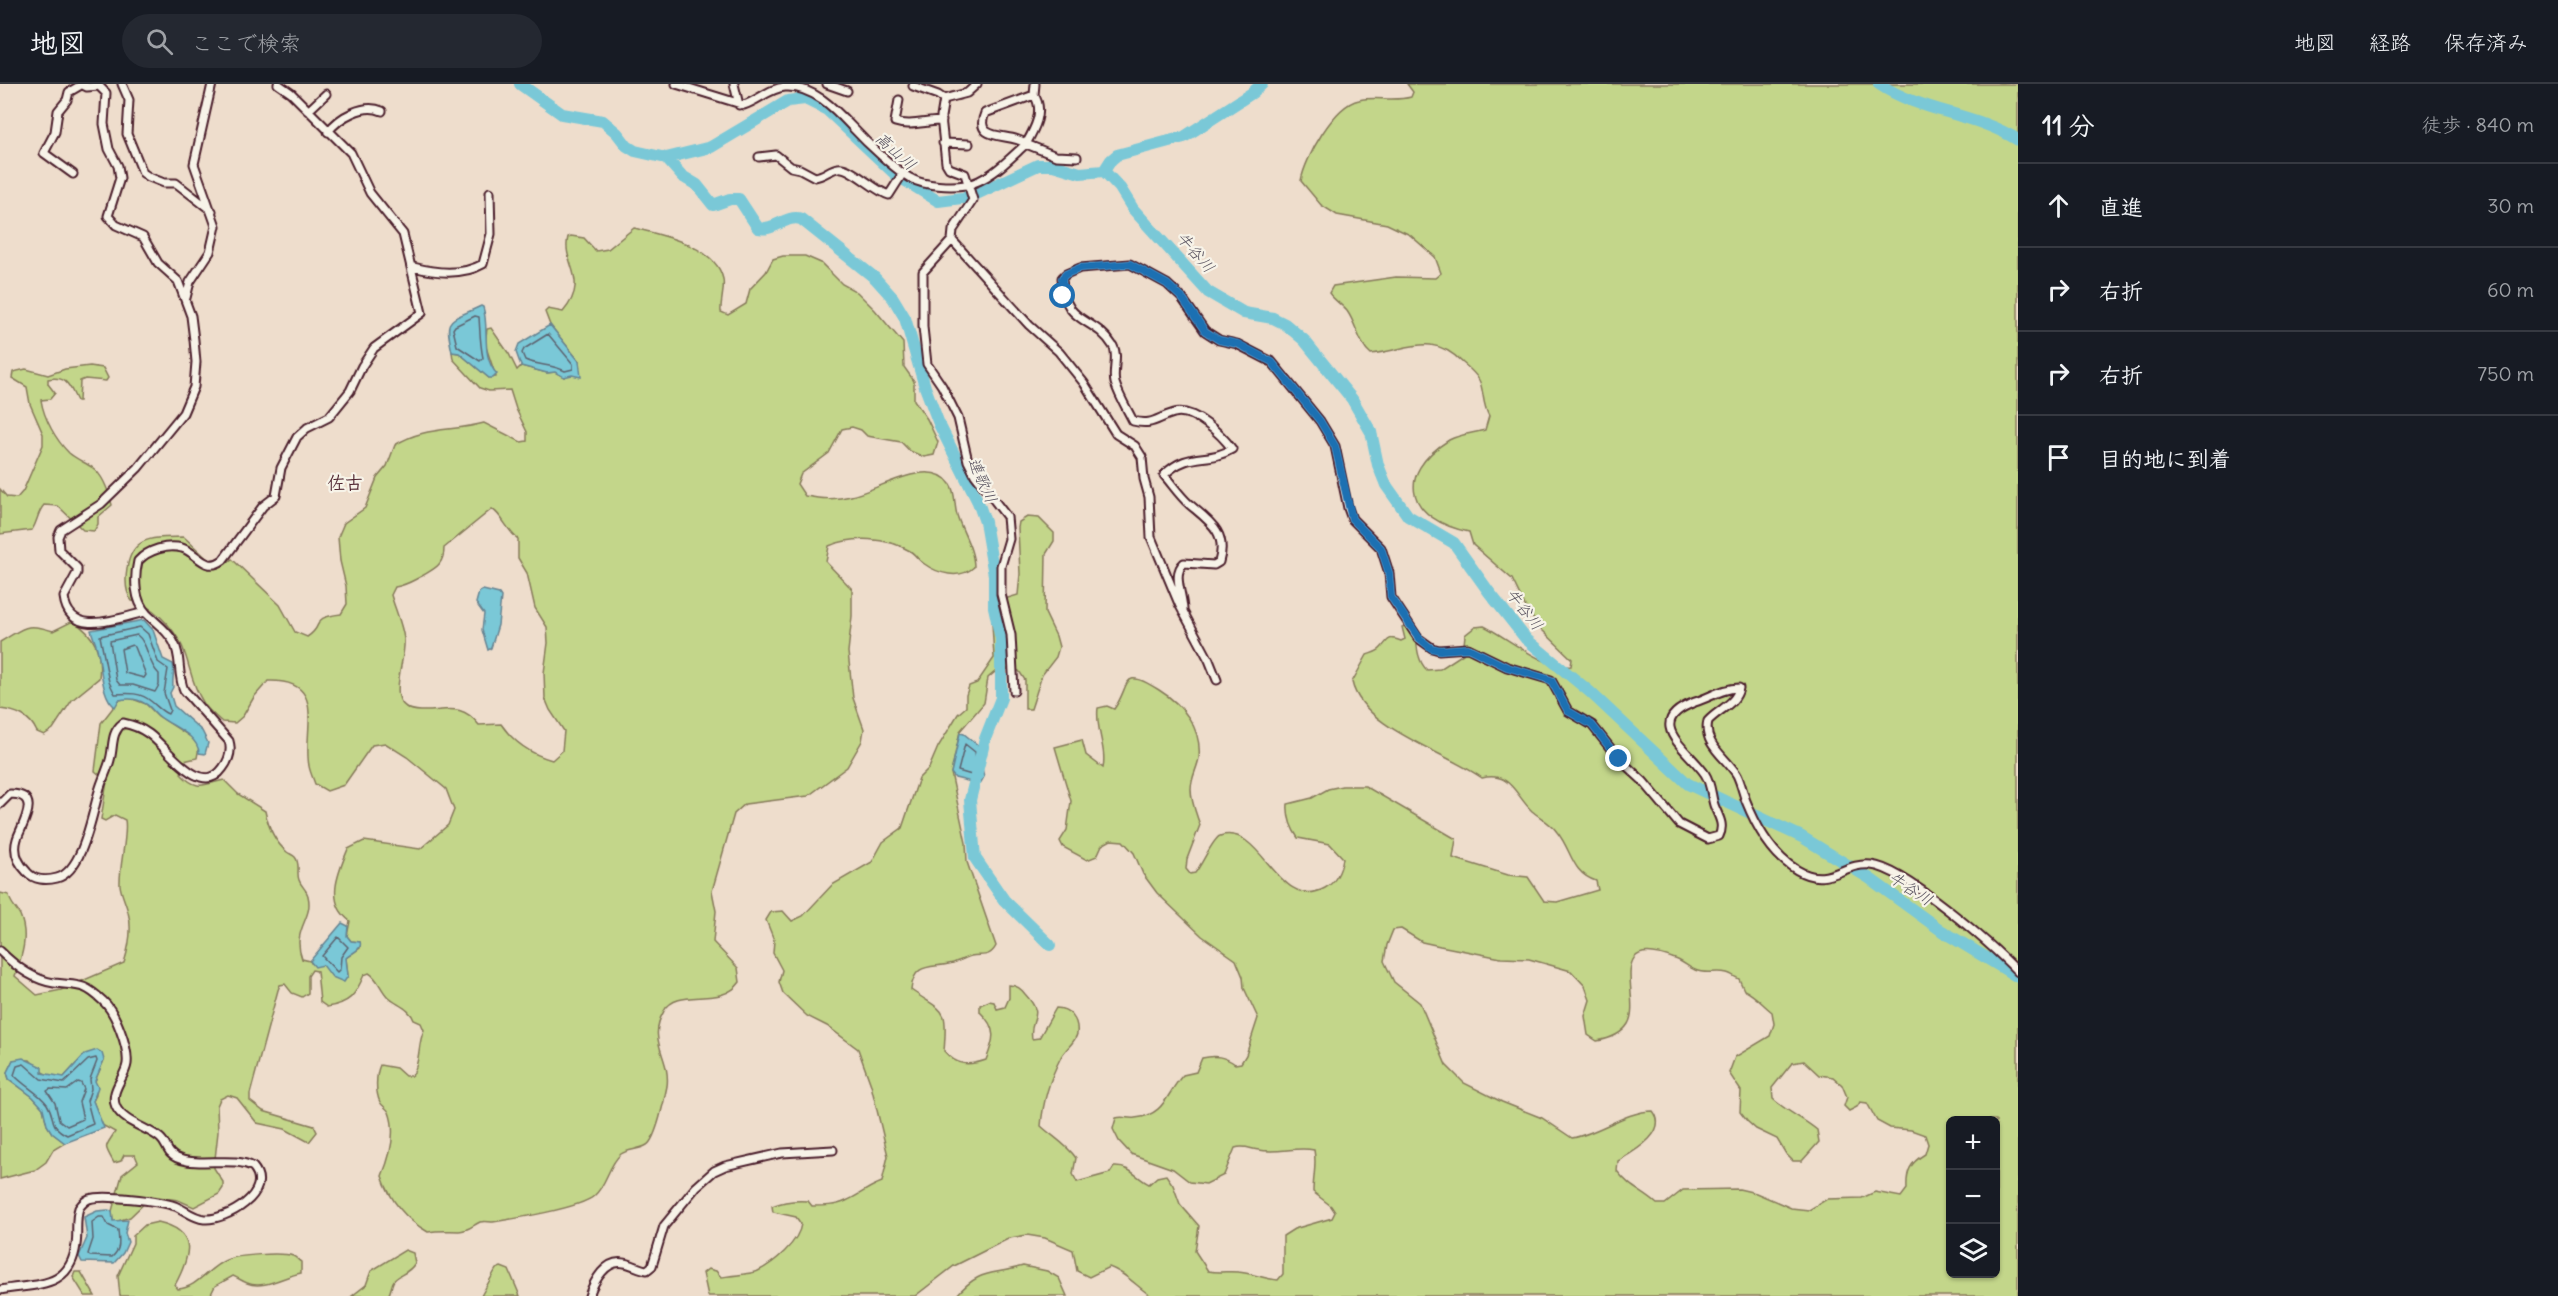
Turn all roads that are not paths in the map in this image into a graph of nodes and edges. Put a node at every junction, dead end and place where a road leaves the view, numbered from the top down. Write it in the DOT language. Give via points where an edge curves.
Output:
graph roads {
  1 [pos="80,84"];
  2 [pos="122,84"];
  3 [pos="212,84"];
  4 [pos="278,84"];
  5 [pos="676,84"];
  6 [pos="734,84"];
  7 [pos="827,84"];
  8 [pos="977,84"];
  9 [pos="1035,84"];
  10 [pos="913,86"];
  11 [pos="847,91"];
  12 [pos="326,94"];
  13 [pos="1034,95"];
  14 [pos="944,99"];
  15 [pos="899,100"];
  16 [pos="739,105"];
  17 [pos="308,111"];
  18 [pos="382,111"];
  19 [pos="942,121"];
  20 [pos="328,132"];
  21 [pos="943,143"];
  22 [pos="969,144"];
  23 [pos="1026,144"];
  24 [pos="759,157"];
  25 [pos="1077,157"];
  26 [pos="73,174"];
  27 [pos="901,177"];
  28 [pos="967,185"];
  29 [pos="490,192"];
  30 [pos="212,211"];
  31 [pos="952,240"];
  32 [pos="412,267"];
  33 [pos="186,303"];
  34 [pos="146,612"];
  35 [pos="1183,612"];
  36 [pos="1217,680"];
  37 [pos="1014,691"];
  38 [pos="0,804"];
  39 [pos="0,951"];
  40 [pos="2018,972"];
  41 [pos="833,1150"];
  42 [pos="0,1290"];
  43 [pos="589,1296"];
  1 -- 26 [label="street" via="69,92 58,111 55,132 44,153"];
  1 -- 33 [label="street" via="99,86 106,93 104,124 120,178 108,216 116,225 143,237 158,263 178,281"];
  2 -- 30 [label="street" via="129,100 127,134 143,172 164,183 176,183"];
  3 -- 30 [label="street" via="194,160"];
  4 -- 17 [label="street"];
  5 -- 16 [label="street"];
  6 -- 16 [label="street"];
  7 -- 11 [label="street"];
  8 -- 14 [label="street" via="967,93"];
  9 -- 13 [label="street"];
  10 -- 14 [label="street"];
  12 -- 17 [label="street"];
  13 -- 23 [label="street" via="1038,118"];
  13 -- 23 [label="street" via="985,113 982,118 989,134 1017,137"];
  14 -- 19 [label="street"];
  15 -- 19 [label="street" via="895,122 907,125"];
  16 -- 27 [label="street" via="787,86 813,94 838,111"];
  17 -- 20 [label="street"];
  18 -- 20 [label="street" via="373,107 360,110 340,118"];
  19 -- 21 [label="street"];
  20 -- 32 [label="street" via="351,153 370,193 400,229"];
  21 -- 22 [label="street"];
  21 -- 28 [label="street" via="946,163 965,174"];
  23 -- 25 [label="street" via="1056,156"];
  23 -- 28 [label="street" via="997,170"];
  24 -- 27 [label="street" via="776,155 791,167 816,177 845,168 886,195 891,194"];
  27 -- 28 [label="street" via="922,183"];
  28 -- 31 [label="street" via="973,200 953,230"];
  29 -- 32 [label="street" via="491,234 483,264 456,273"];
  30 -- 33 [label="street" via="216,226 210,252 187,288"];
  31 -- 35 [label="street" via="1029,325 1059,352 1116,434 1135,446 1142,457 1151,537"];
  31 -- 37 [label="street" via="923,272 927,364 958,418 975,475 1007,517 1009,539 1001,566 1001,594 1011,635"];
  32 -- 34 [label="street" via="421,316 374,348 336,411 297,437 281,468 276,496 263,506 223,560 211,565 182,548 172,548 151,551 138,561 136,590"];
  33 -- 34 [label="street" via="196,362 194,387 183,413 138,468 95,508 61,530 58,537 59,550 77,568 64,597 67,609 76,619 88,624"];
  34 -- 38 [label="street" via="173,640 184,690 229,741 230,753 222,769 216,776 200,778 150,734 123,723 114,734 110,760 81,850 70,869 58,878 30,876 19,863 17,839 27,820 26,800 10,794"];
  35 -- 36 [label="street"];
  35 -- 40 [label="street" via="1178,568 1184,563 1219,562 1221,537 1216,527 1164,475 1178,462 1222,455 1232,449 1215,428 1182,413 1146,424 1133,421 1115,382 1115,349 1106,337 1071,311 1063,296 1062,278 1080,268 1130,264 1167,284 1205,331 1272,362 1335,446 1352,519 1381,548 1391,597 1426,645 1440,650 1468,648 1507,667 1551,680 1568,711 1592,725 1672,816 1708,839 1719,836 1721,819 1708,780 1677,743 1671,719 1689,705 1726,688 1739,688 1733,702 1708,721 1708,736 1739,779 1752,817 1775,851 1797,870 1812,876 1830,876 1857,865 1887,870 1914,885 1994,948"];
  39 -- 42 [label="street" via="33,975 54,983 84,986 105,1002 116,1019 127,1056 115,1091 120,1112 157,1135 176,1156 209,1163 242,1162 253,1167 258,1178 255,1194 249,1201 209,1219 165,1204 89,1198 79,1208 76,1246 68,1270 55,1281"];
  41 -- 43 [label="street" via="782,1153 714,1171 664,1226 652,1266 647,1270 614,1263 597,1279"];
}
